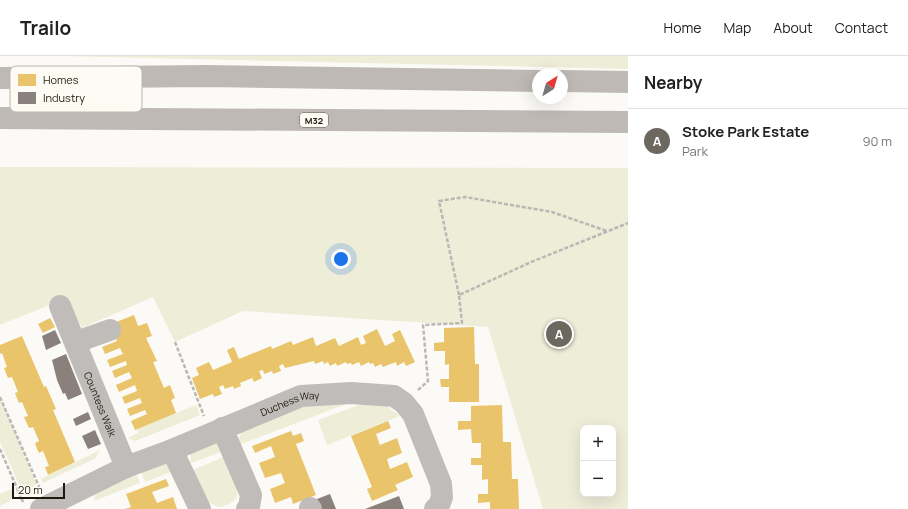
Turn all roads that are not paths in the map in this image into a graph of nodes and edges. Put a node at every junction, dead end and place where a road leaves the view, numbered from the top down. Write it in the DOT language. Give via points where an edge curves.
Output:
graph roads {
  1 [pos="142,77"];
  2 [pos="0,78"];
  3 [pos="10,78"];
  4 [pos="532,81"];
  5 [pos="568,81"];
  6 [pos="628,82"];
  7 [pos="0,118"];
  8 [pos="628,122"];
  9 [pos="60,306"];
  10 [pos="110,330"];
  11 [pos="76,342"];
  12 [pos="216,430"];
  13 [pos="172,450"];
  14 [pos="126,467"];
  15 [pos="76,501"];
  16 [pos="44,507"];
  17 [pos="200,509"];
  18 [pos="247,509"];
  19 [pos="435,509"];
  1 -- 4 [label="highway"];
  2 -- 3 [label="highway"];
  5 -- 6 [label="highway"];
  7 -- 8 [label="highway, M32"];
  9 -- 11 [label="street, Countess Walk"];
  10 -- 11 [label="street"];
  11 -- 14 [label="street, Countess Walk"];
  12 -- 13 [label="street, Duchess Way"];
  12 -- 18 [label="street" via="250,495"];
  12 -- 19 [label="street, Duchess Way" via="301,396 351,393 394,396 413,414 441,484 442,497 438,508"];
  13 -- 14 [label="street, Duchess Way"];
  13 -- 17 [label="street"];
  14 -- 15 [label="street, Duchess Way"];
  15 -- 16 [label="street, Duchess Way"];
}
